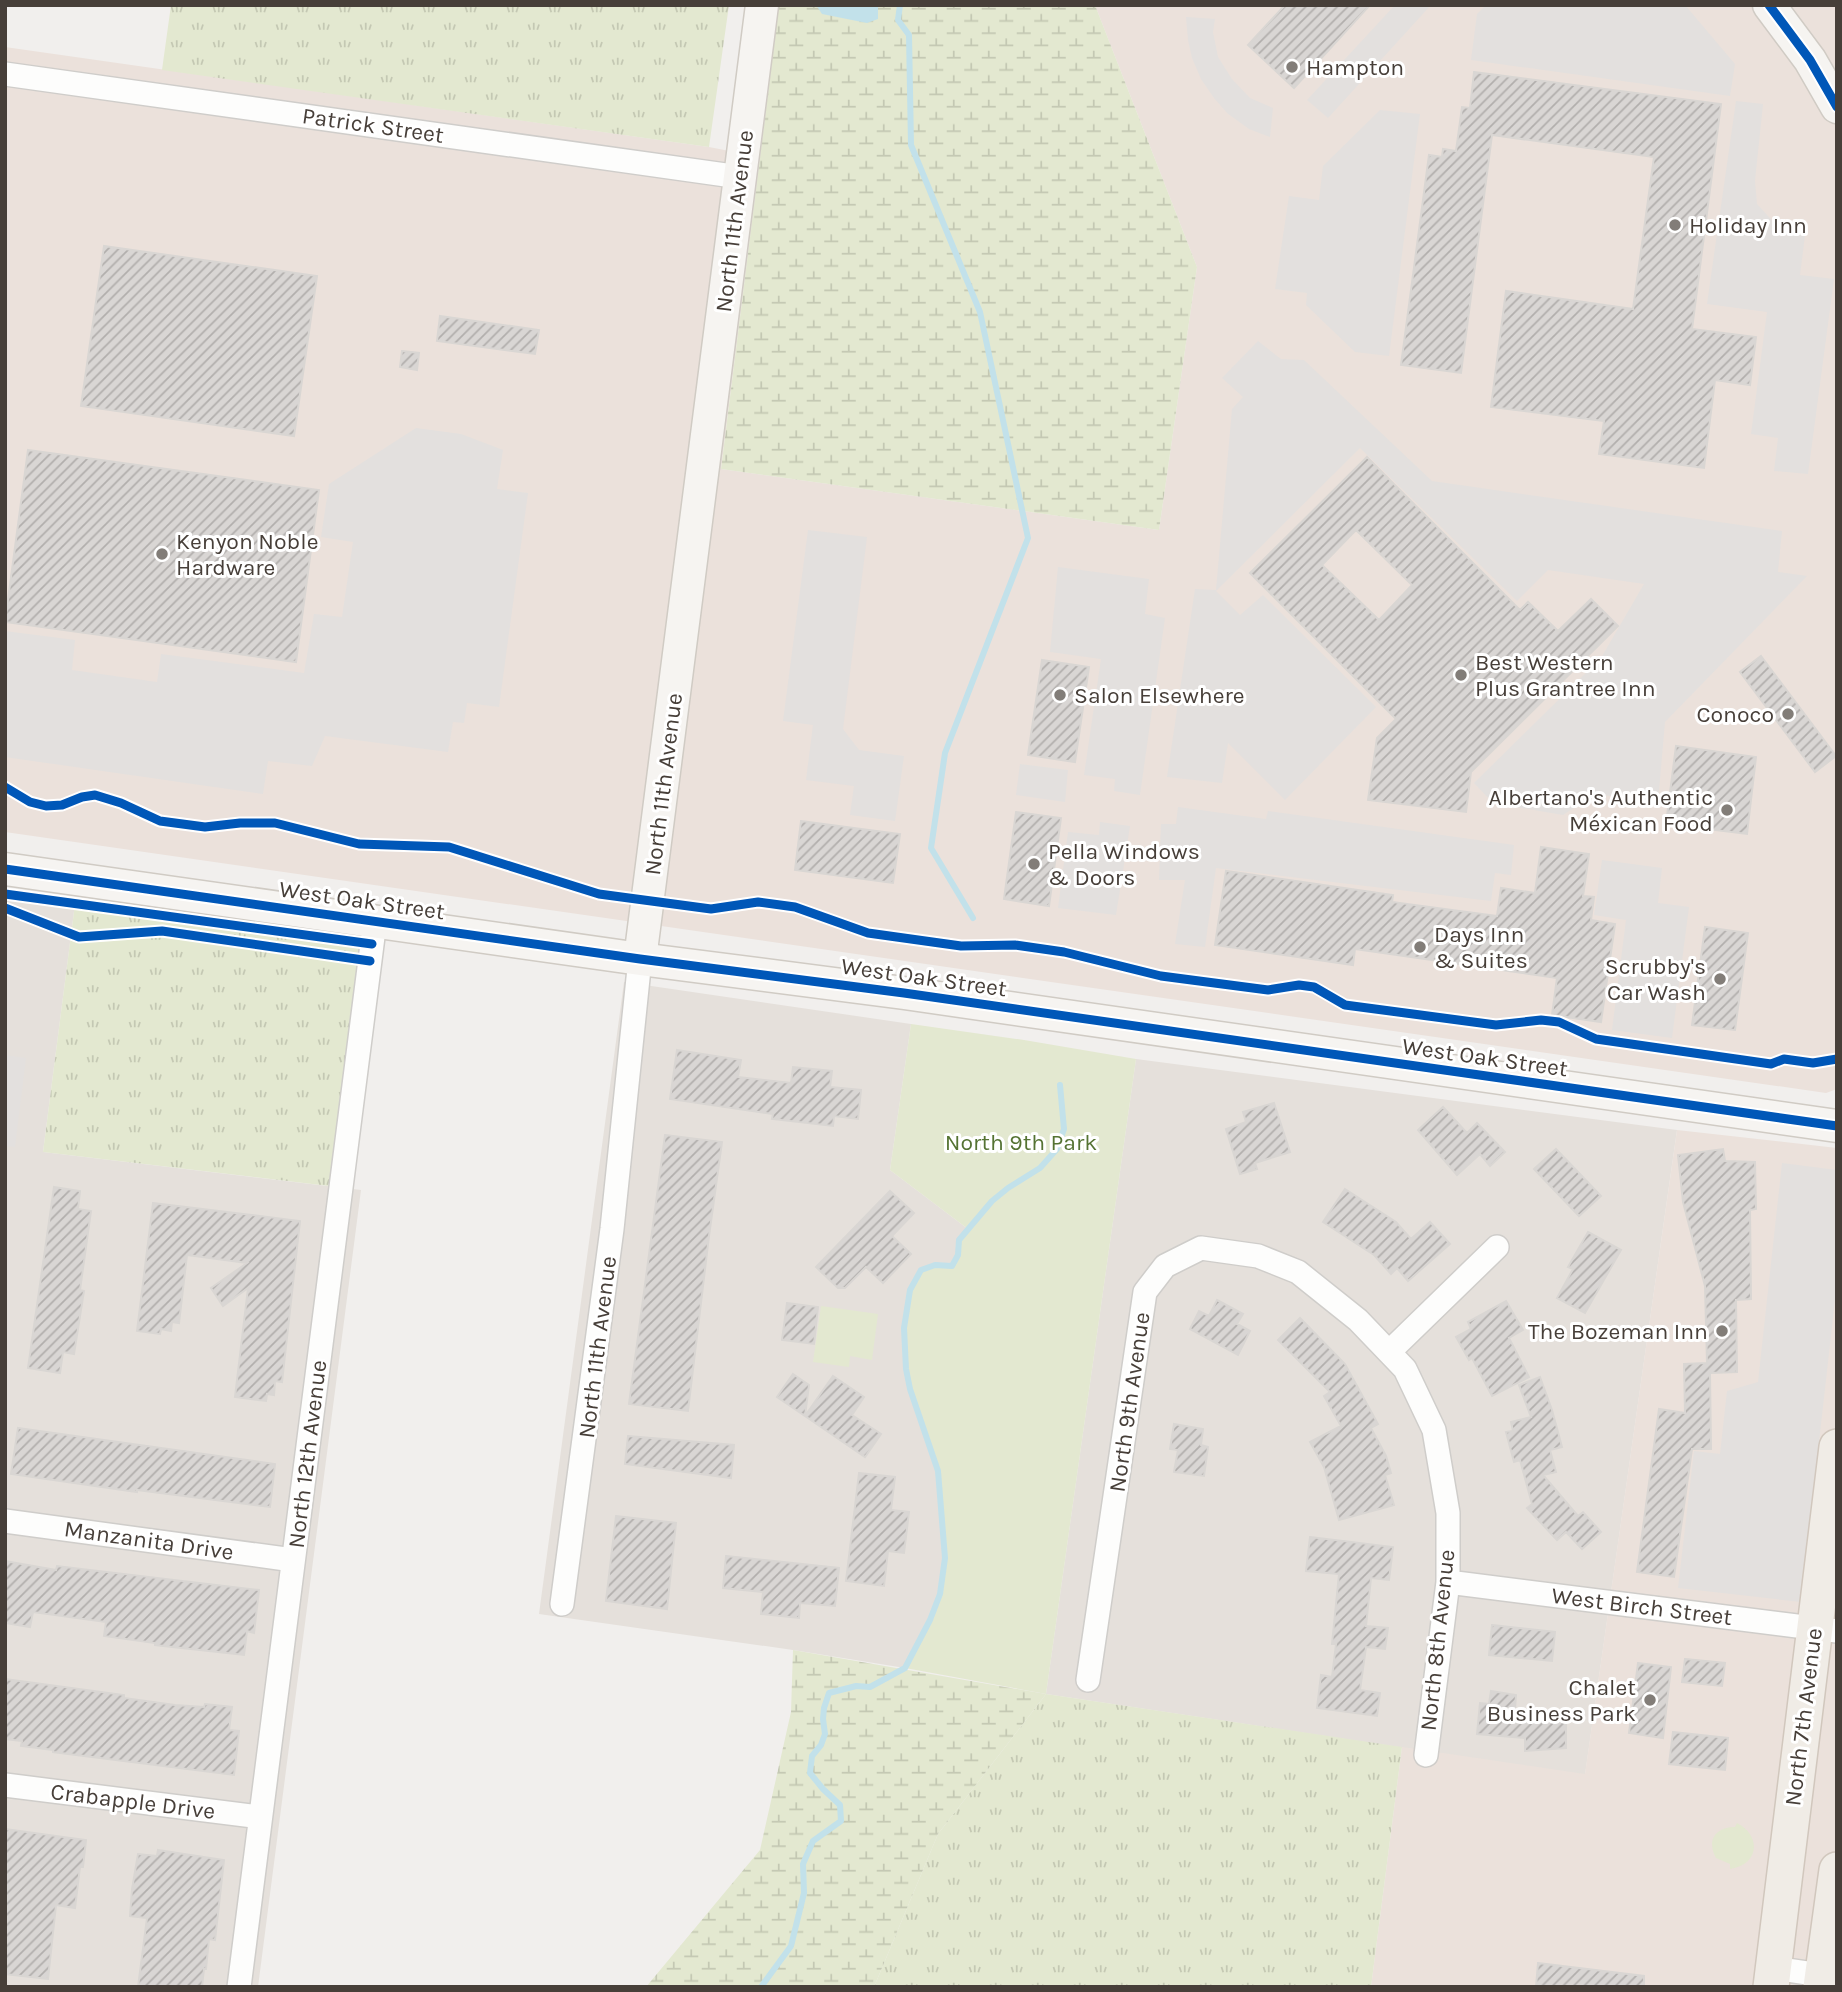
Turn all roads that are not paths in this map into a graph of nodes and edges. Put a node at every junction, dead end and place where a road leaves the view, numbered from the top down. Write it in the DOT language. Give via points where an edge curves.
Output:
graph roads {
  1 [pos="762,5"];
  2 [pos="1769,5"];
  3 [pos="5,74"];
  4 [pos="1837,107"];
  5 [pos="740,177"];
  6 [pos="5,869"];
  7 [pos="375,921"];
  8 [pos="640,959"];
  9 [pos="1837,1126"];
  10 [pos="1497,1247"];
  11 [pos="1390,1351"];
  12 [pos="1837,1447"];
  13 [pos="5,1521"];
  14 [pos="293,1560"];
  15 [pos="1448,1582"];
  16 [pos="562,1604"];
  17 [pos="1825,1629"];
  18 [pos="1088,1680"];
  19 [pos="1426,1755"];
  20 [pos="5,1785"];
  21 [pos="260,1817"];
  22 [pos="1837,1870"];
  23 [pos="1772,1977"];
  24 [pos="1827,1980"];
  25 [pos="239,1987"];
  1 -- 5 [label="main road, North 11th Avenue"];
  2 -- 4 [label="main road" via="1810,60"];
  3 -- 5 [label="street, Patrick Street"];
  5 -- 8 [label="main road, North 11th Avenue"];
  6 -- 7 [label="main road, West Oak Street"];
  7 -- 8 [label="main road, West Oak Street"];
  7 -- 14 [label="street, North 12th Avenue"];
  8 -- 9 [label="main road, West Oak Street"];
  8 -- 16 [label="street, North 11th Avenue" via="612,1229"];
  10 -- 11 [label="street"];
  11 -- 15 [label="street, North 8th Avenue" via="1405,1369 1434,1430 1448,1513"];
  11 -- 18 [label="street, North 9th Avenue" via="1298,1272 1258,1256 1201,1248 1165,1266 1145,1292"];
  12 -- 17 [label="main road, North 7th Avenue"];
  13 -- 14 [label="street, Manzanita Drive"];
  14 -- 21 [label="street, North 12th Avenue"];
  15 -- 17 [label="street, West Birch Street"];
  15 -- 19 [label="street, North 8th Avenue"];
  17 -- 23 [label="main road, North 7th Avenue"];
  20 -- 21 [label="street, Crabapple Drive"];
  21 -- 25 [label="street, North 12th Avenue"];
  22 -- 24 [label="main road"];
  23 -- 24 [label="street"];
}
